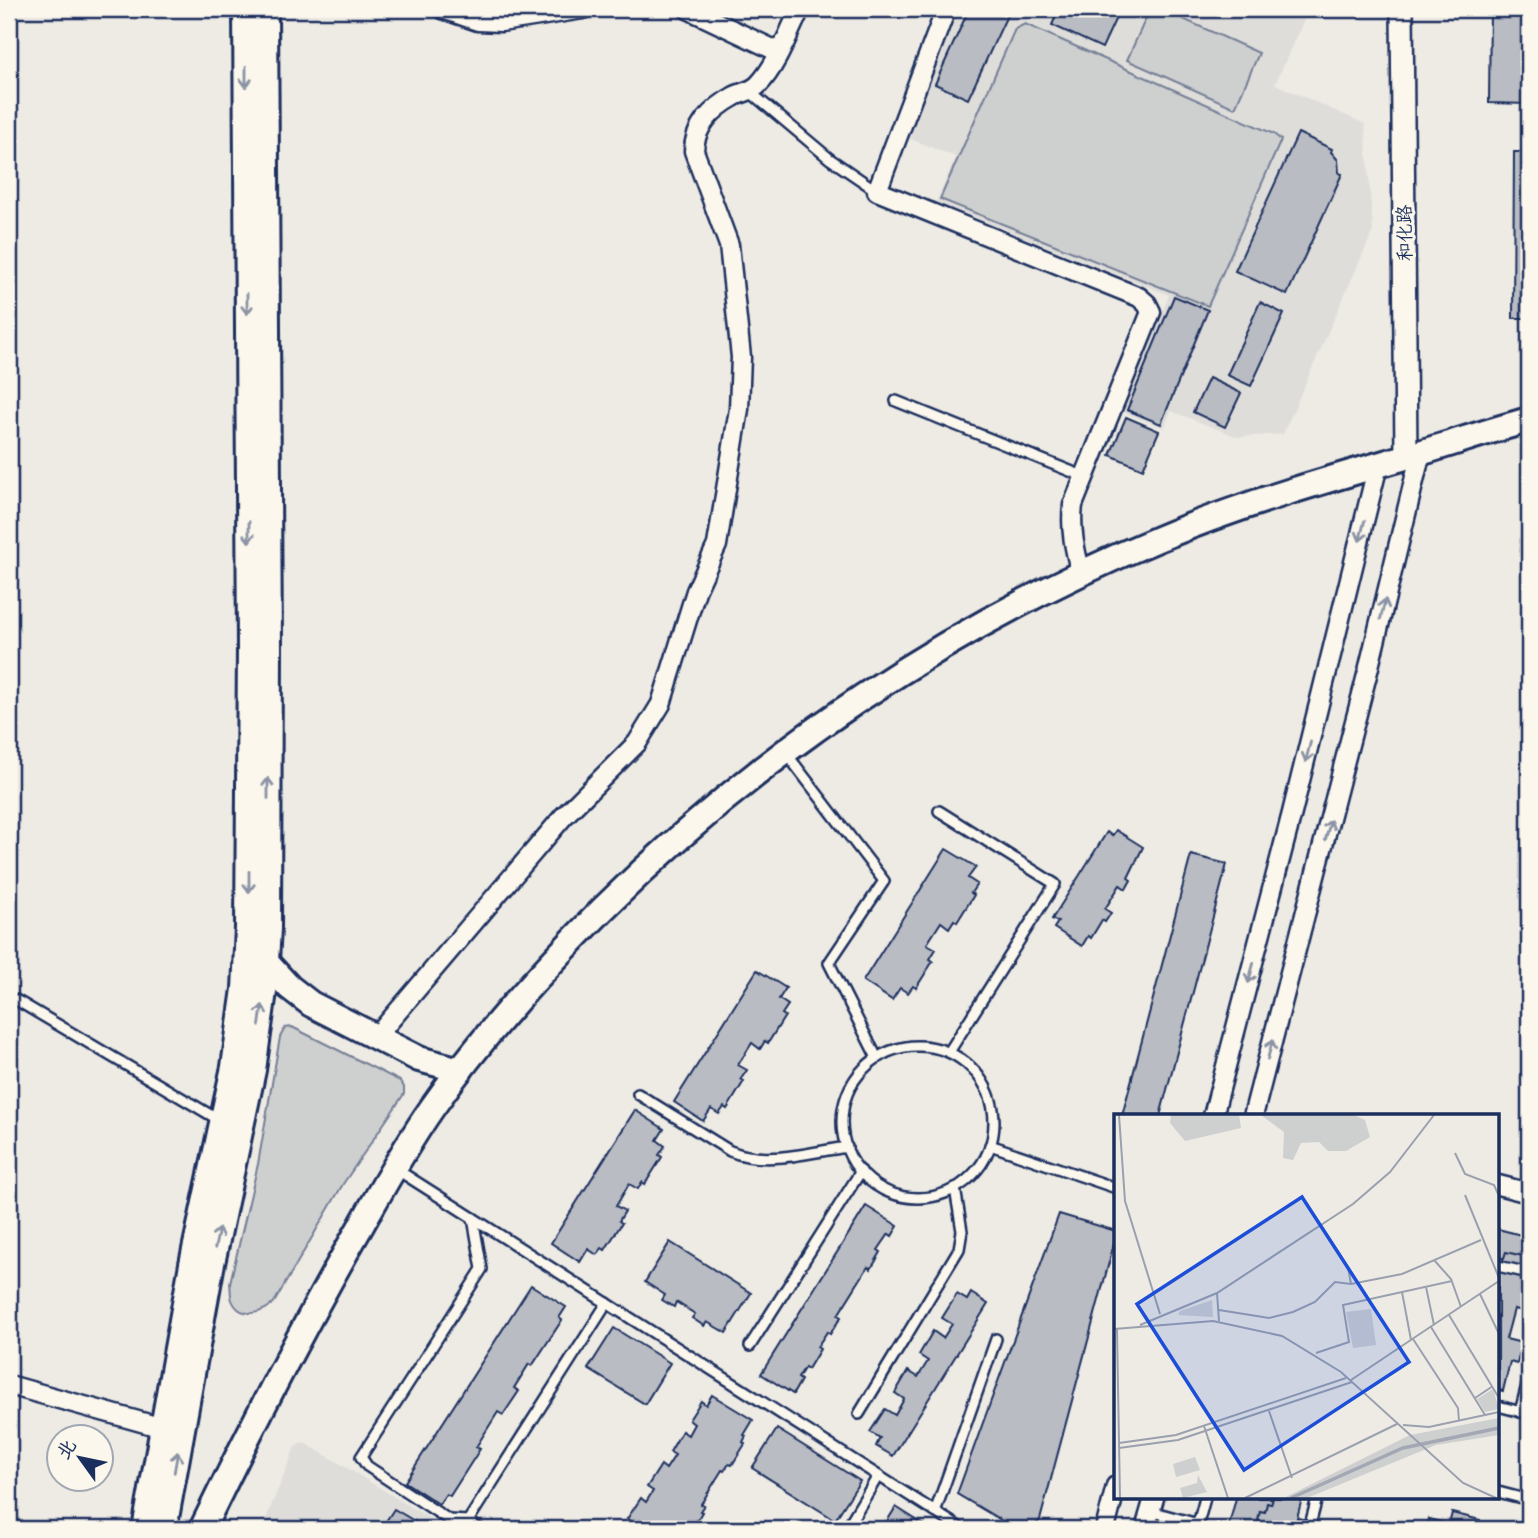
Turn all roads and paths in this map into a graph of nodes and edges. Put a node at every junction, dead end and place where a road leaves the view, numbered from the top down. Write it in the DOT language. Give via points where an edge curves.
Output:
graph roads {
  1 [pos="246,9"];
  2 [pos="265,9"];
  3 [pos="443,9"];
  4 [pos="583,9"];
  5 [pos="688,9"];
  6 [pos="800,9"];
  7 [pos="946,9"];
  8 [pos="1402,9"];
  9 [pos="779,52"];
  10 [pos="749,91"];
  11 [pos="877,191"];
  12 [pos="896,401"];
  13 [pos="1529,420"];
  14 [pos="1414,454"];
  15 [pos="1378,465"];
  16 [pos="1085,477"];
  17 [pos="1081,574"];
  18 [pos="785,751"];
  19 [pos="939,811"];
  20 [pos="266,962"];
  21 [pos="16,1000"];
  22 [pos="376,1037"];
  23 [pos="949,1052"];
  24 [pos="877,1058"];
  25 [pos="460,1070"];
  26 [pos="638,1094"];
  27 [pos="1216,1114"];
  28 [pos="1254,1114"];
  29 [pos="222,1122"];
  30 [pos="990,1145"];
  31 [pos="847,1147"];
  32 [pos="394,1168"];
  33 [pos="861,1171"];
  34 [pos="1500,1186"];
  35 [pos="1114,1187"];
  36 [pos="955,1188"];
  37 [pos="1529,1193"];
  38 [pos="473,1218"];
  39 [pos="1500,1266"];
  40 [pos="1529,1273"];
  41 [pos="607,1303"];
  42 [pos="996,1339"];
  43 [pos="750,1346"];
  44 [pos="1529,1377"];
  45 [pos="9,1385"];
  46 [pos="1500,1407"];
  47 [pos="1525,1413"];
  48 [pos="859,1414"];
  49 [pos="163,1428"];
  50 [pos="878,1476"];
  51 [pos="1500,1493"];
  52 [pos="1114,1494"];
  53 [pos="1204,1500"];
  54 [pos="1316,1500"];
  55 [pos="1529,1500"];
  56 [pos="1152,1505"];
  57 [pos="936,1512"];
  58 [pos="468,1521"];
  59 [pos="145,1529"];
  60 [pos="164,1529"];
  61 [pos="202,1529"];
  62 [pos="480,1529"];
  63 [pos="846,1529"];
  64 [pos="962,1529"];
  65 [pos="1105,1529"];
  66 [pos="1145,1529"];
  67 [pos="1309,1529"];
  1 -- 29 [label="main road, one-way" via="248,928 245,989"];
  20 -- 2 [label="main road, one-way"];
  3 -- 4 [label="street" via="478,21 501,22"];
  5 -- 9 [label="street"];
  6 -- 9 [label="street"];
  7 -- 11 [label="street"];
  8 -- 14 [label="street, 和化路"];
  9 -- 10 [label="street"];
  10 -- 11 [label="lane"];
  10 -- 22 [label="street" via="734,96 708,116 694,144 729,245 741,357 739,409 717,545 696,591 661,704 637,743 554,827"];
  11 -- 16 [label="street" via="1147,304 1151,312"];
  12 -- 16 [label="lane"];
  13 -- 14 [label="main road"];
  14 -- 15 [label="main road"];
  28 -- 14 [label="street, one-way" via="1368,671"];
  15 -- 17 [label="main road" via="1210,519"];
  15 -- 27 [label="street, one-way"];
  16 -- 17 [label="street" via="1070,525"];
  17 -- 18 [label="main road" via="1007,610 903,671"];
  18 -- 24 [label="lane" via="884,881 829,963"];
  18 -- 25 [label="main road" via="699,819 632,881 558,954"];
  19 -- 23 [label="lane" via="1055,884"];
  20 -- 22 [label="main road" via="311,1004"];
  60 -- 20 [label="main road, one-way" via="211,1268 253,1070"];
  21 -- 29 [label="lane"];
  22 -- 25 [label="main road" via="419,1059"];
  23 -- 24 [label="lane" via="916,1046"];
  23 -- 30 [label="lane" via="967,1063 991,1098 994,1130"];
  24 -- 31 [label="lane" via="857,1077 845,1102"];
  25 -- 32 [label="main road"];
  26 -- 31 [label="lane" via="743,1157 759,1159"];
  29 -- 49 [label="main road"];
  30 -- 35 [label="lane"];
  30 -- 36 [label="lane" via="975,1172"];
  31 -- 33 [label="lane"];
  32 -- 38 [label="lane"];
  32 -- 61 [label="main road" via="305,1324"];
  33 -- 36 [label="lane" via="874,1184 903,1196 934,1196"];
  33 -- 43 [label="lane"];
  34 -- 37 [label="street"];
  36 -- 48 [label="lane" via="962,1231 959,1249"];
  38 -- 41 [label="lane"];
  38 -- 58 [label="lane" via="482,1269 361,1457 367,1466 449,1520"];
  39 -- 40 [label="lane"];
  41 -- 50 [label="lane"];
  41 -- 58 [label="lane"];
  42 -- 57 [label="lane"];
  44 -- 47 [label="lane"];
  45 -- 49 [label="street"];
  46 -- 47 [label="lane"];
  49 -- 59 [label="main road"];
  50 -- 57 [label="lane"];
  50 -- 63 [label="lane"];
  51 -- 55 [label="lane"];
  52 -- 65 [label="street"];
  53 -- 56 [label="lane" via="1198,1524"];
  54 -- 67 [label="lane"];
  56 -- 66 [label="street"];
  57 -- 64 [label="lane"];
  58 -- 62 [label="lane"];
}
